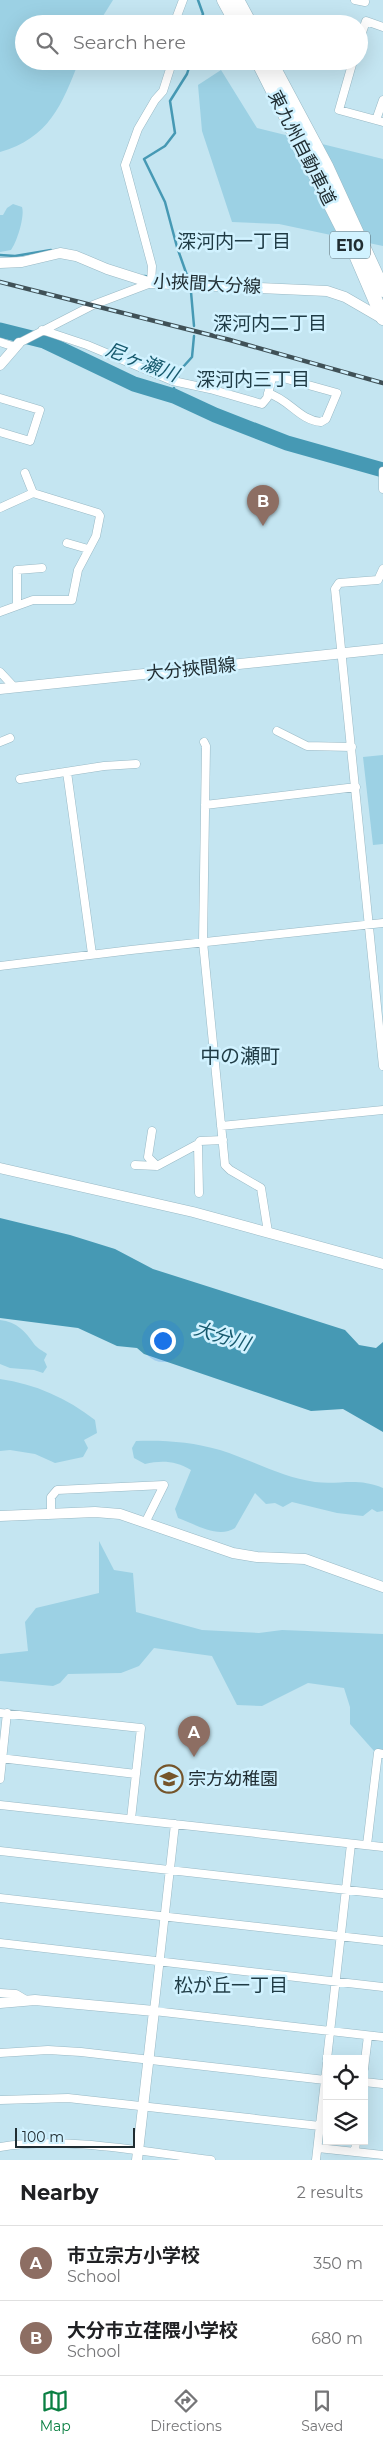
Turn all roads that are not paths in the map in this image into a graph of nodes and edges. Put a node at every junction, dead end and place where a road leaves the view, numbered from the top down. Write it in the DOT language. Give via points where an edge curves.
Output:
graph roads {
  1 [pos="183,0"];
  2 [pos="224,0"];
  3 [pos="237,0"];
  4 [pos="355,0"];
  5 [pos="365,2"];
  6 [pos="177,15"];
  7 [pos="232,15"];
  8 [pos="245,15"];
  9 [pos="368,22"];
  10 [pos="383,27"];
  11 [pos="170,70"];
  12 [pos="263,70"];
  13 [pos="274,70"];
  14 [pos="350,70"];
  15 [pos="383,100"];
  16 [pos="380,121"];
  17 [pos="321,169"];
  18 [pos="0,263"];
  19 [pos="151,283"];
  20 [pos="383,290"];
  21 [pos="383,319"];
  22 [pos="41,330"];
  23 [pos="0,342"];
  24 [pos="17,345"];
  25 [pos="0,365"];
  26 [pos="268,393"];
  27 [pos="0,398"];
  28 [pos="0,432"];
  29 [pos="25,473"];
  30 [pos="382,476"];
  31 [pos="383,488"];
  32 [pos="33,493"];
  33 [pos="0,508"];
  34 [pos="67,543"];
  35 [pos="88,549"];
  36 [pos="42,568"];
  37 [pos="383,569"];
  38 [pos="17,605"];
  39 [pos="0,612"];
  40 [pos="383,649"];
  41 [pos="342,653"];
  42 [pos="0,672"];
  43 [pos="14,687"];
  44 [pos="0,689"];
  45 [pos="277,731"];
  46 [pos="10,738"];
  47 [pos="0,742"];
  48 [pos="204,742"];
  49 [pos="352,747"];
  50 [pos="136,764"];
  51 [pos="68,772"];
  52 [pos="20,779"];
  53 [pos="356,787"];
  54 [pos="205,804"];
  55 [pos="383,923"];
  56 [pos="370,924"];
  57 [pos="203,942"];
  58 [pos="92,954"];
  59 [pos="0,966"];
  60 [pos="383,1061"];
  61 [pos="383,1110"];
  62 [pos="221,1126"];
  63 [pos="152,1131"];
  64 [pos="223,1140"];
  65 [pos="198,1144"];
  66 [pos="135,1165"];
  67 [pos="158,1166"];
  68 [pos="0,1168"];
  69 [pos="199,1193"];
  70 [pos="268,1232"];
  71 [pos="383,1264"];
  72 [pos="51,1514"];
  73 [pos="0,1516"];
  74 [pos="146,1522"];
  75 [pos="383,1587"];
  76 [pos="4,1713"];
  77 [pos="383,1754"];
  78 [pos="1,1759"];
  79 [pos="136,1774"];
  80 [pos="0,1779"];
  81 [pos="373,1798"];
  82 [pos="383,1799"];
  83 [pos="0,1805"];
  84 [pos="131,1819"];
  85 [pos="175,1824"];
  86 [pos="351,1844"];
  87 [pos="368,1845"];
  88 [pos="383,1847"];
  89 [pos="0,1851"];
  90 [pos="170,1870"];
  91 [pos="346,1889"];
  92 [pos="383,1894"];
  93 [pos="0,1898"];
  94 [pos="165,1916"];
  95 [pos="341,1936"];
  96 [pos="383,1941"];
  97 [pos="0,1943"];
  98 [pos="160,1961"];
  99 [pos="336,1981"];
  100 [pos="383,1987"];
  101 [pos="0,1993"];
  102 [pos="26,2000"];
  103 [pos="0,2003"];
  104 [pos="154,2011"];
  105 [pos="330,2031"];
  106 [pos="368,2036"];
  107 [pos="383,2037"];
  108 [pos="0,2053"];
  109 [pos="327,2055"];
  110 [pos="366,2055"];
  111 [pos="149,2060"];
  112 [pos="323,2080"];
  113 [pos="368,2082"];
  114 [pos="383,2084"];
  115 [pos="323,2098"];
  116 [pos="0,2100"];
  117 [pos="144,2106"];
  118 [pos="320,2126"];
  119 [pos="356,2145"];
  120 [pos="0,2147"];
  121 [pos="318,2148"];
  122 [pos="355,2152"];
  123 [pos="383,2155"];
  124 [pos="138,2156"];
  125 [pos="211,2160"];
  126 [pos="316,2160"];
  1 -- 6 [label="street"];
  2 -- 7 [label="highway"];
  3 -- 8 [label="highway"];
  4 -- 5 [label="street"];
  9 -- 10 [label="street"];
  11 -- 19 [label="street" via="163,91 138,129 125,165 152,266"];
  12 -- 17 [label="highway, 東九州自動車道 / E10"];
  13 -- 17 [label="highway, 東九州自動車道 / E10"];
  14 -- 16 [label="street" via="339,110"];
  15 -- 16 [label="street"];
  17 -- 20 [label="highway, 東九州自動車道 / E10"];
  17 -- 21 [label="highway, 東九州自動車道 / E10"];
  18 -- 19 [label="street, 小挾間大分線" via="70,254"];
  19 -- 21 [label="street, 小挾間大分線" via="328,291"];
  19 -- 22 [label="street" via="93,305"];
  22 -- 24 [label="street"];
  22 -- 26 [label="street" via="87,345 173,381 262,404"];
  23 -- 24 [label="street"];
  24 -- 25 [label="street"];
  26 -- 26 [label="street" via="272,378 276,376 337,393 326,419 321,422 307,418 285,399"];
  27 -- 28 [label="street" via="40,410 30,441"];
  29 -- 32 [label="street"];
  30 -- 31 [label="street"];
  32 -- 33 [label="street"];
  32 -- 35 [label="street" via="99,514 98,531"];
  34 -- 35 [label="street"];
  35 -- 38 [label="street" via="78,570 72,600 40,599"];
  36 -- 38 [label="street" via="17,570"];
  37 -- 41 [label="street" via="378,580 338,583 335,589"];
  38 -- 39 [label="street"];
  40 -- 41 [label="street, 大分挾間線"];
  41 -- 43 [label="street, 大分挾間線"];
  41 -- 49 [label="street"];
  42 -- 43 [label="street"];
  43 -- 44 [label="street, 大分挾間線"];
  45 -- 49 [label="street" via="307,746"];
  46 -- 47 [label="street"];
  48 -- 54 [label="street"];
  49 -- 53 [label="street"];
  50 -- 51 [label="street"];
  51 -- 52 [label="street"];
  51 -- 58 [label="street"];
  53 -- 54 [label="street"];
  53 -- 56 [label="street"];
  54 -- 57 [label="street"];
  55 -- 56 [label="street"];
  56 -- 57 [label="street"];
  56 -- 60 [label="street"];
  57 -- 58 [label="street"];
  57 -- 62 [label="street"];
  58 -- 59 [label="street"];
  61 -- 62 [label="street"];
  62 -- 64 [label="street"];
  63 -- 67 [label="street" via="148,1157"];
  64 -- 65 [label="street" via="200,1141"];
  64 -- 70 [label="street" via="227,1168 263,1190"];
  65 -- 67 [label="street"];
  65 -- 69 [label="street"];
  66 -- 67 [label="street"];
  68 -- 70 [label="street" via="151,1201"];
  70 -- 71 [label="street"];
  72 -- 73 [label="street"];
  72 -- 74 [label="street" via="113,1513"];
  72 -- 74 [label="street" via="51,1497 57,1490 164,1485"];
  74 -- 75 [label="street" via="233,1552 305,1560"];
  76 -- 78 [label="street"];
  76 -- 79 [label="street" via="141,1728"];
  77 -- 81 [label="street" via="378,1753"];
  78 -- 79 [label="street"];
  78 -- 80 [label="street"];
  79 -- 84 [label="street"];
  81 -- 82 [label="street"];
  81 -- 87 [label="street"];
  83 -- 84 [label="street"];
  84 -- 85 [label="street"];
  85 -- 86 [label="street"];
  85 -- 90 [label="street"];
  86 -- 87 [label="street"];
  86 -- 91 [label="street"];
  87 -- 88 [label="street"];
  89 -- 90 [label="street"];
  90 -- 91 [label="street"];
  90 -- 94 [label="street"];
  91 -- 92 [label="street"];
  91 -- 95 [label="street"];
  93 -- 94 [label="street"];
  94 -- 95 [label="street"];
  94 -- 98 [label="street"];
  95 -- 96 [label="street"];
  95 -- 99 [label="street"];
  97 -- 98 [label="street"];
  98 -- 99 [label="street"];
  98 -- 104 [label="street"];
  99 -- 100 [label="street"];
  99 -- 105 [label="street"];
  101 -- 102 [label="street" via="16,1994"];
  102 -- 103 [label="street"];
  102 -- 104 [label="street"];
  104 -- 105 [label="street"];
  104 -- 111 [label="street"];
  105 -- 106 [label="street"];
  105 -- 109 [label="street"];
  106 -- 107 [label="street"];
  106 -- 110 [label="street"];
  108 -- 111 [label="street" via="48,2050"];
  111 -- 112 [label="street"];
  111 -- 117 [label="street"];
  113 -- 114 [label="street"];
  115 -- 118 [label="street"];
  116 -- 117 [label="street" via="57,2097"];
  117 -- 118 [label="street"];
  117 -- 124 [label="street"];
  118 -- 121 [label="street"];
  119 -- 122 [label="street"];
  120 -- 124 [label="street" via="55,2144"];
  121 -- 122 [label="street"];
  121 -- 126 [label="street"];
  122 -- 123 [label="street"];
  124 -- 125 [label="street"];
}
